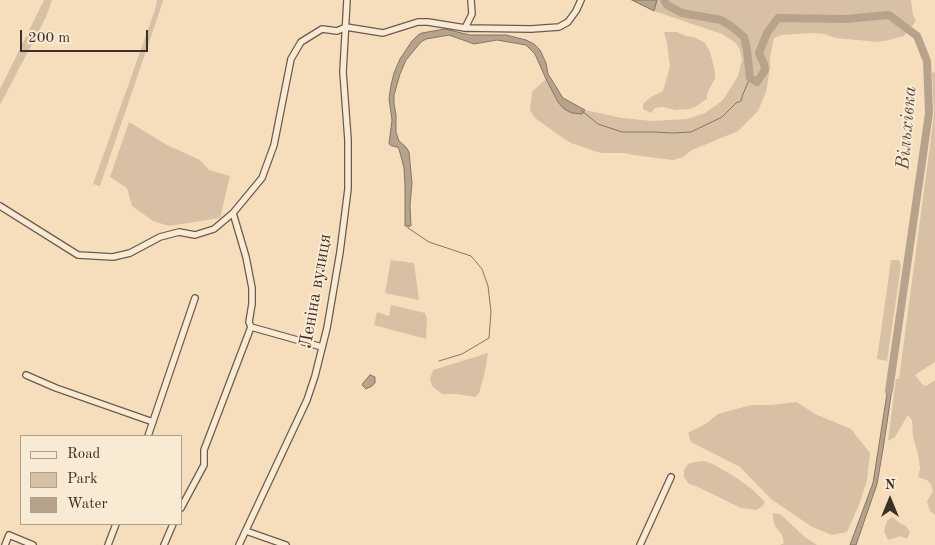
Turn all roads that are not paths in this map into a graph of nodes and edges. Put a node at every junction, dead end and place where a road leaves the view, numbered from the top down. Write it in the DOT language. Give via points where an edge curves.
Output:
graph roads {
  1 [pos="347,0"];
  2 [pos="471,0"];
  3 [pos="581,0"];
  4 [pos="346,27"];
  5 [pos="465,28"];
  6 [pos="0,206"];
  7 [pos="233,213"];
  8 [pos="195,298"];
  9 [pos="251,328"];
  10 [pos="322,347"];
  11 [pos="26,375"];
  12 [pos="153,422"];
  13 [pos="148,435"];
  14 [pos="671,478"];
  15 [pos="182,506"];
  16 [pos="116,525"];
  17 [pos="173,525"];
  18 [pos="246,531"];
  19 [pos="5,545"];
  20 [pos="33,545"];
  21 [pos="108,545"];
  22 [pos="164,545"];
  23 [pos="239,545"];
  24 [pos="286,545"];
  25 [pos="640,545"];
  1 -- 4 [label="street, Леніна вулиця"];
  2 -- 5 [label="street" via="472,14"];
  3 -- 5 [label="street" via="568,22 559,27"];
  4 -- 5 [label="street" via="383,33 428,22"];
  4 -- 7 [label="street" via="338,31 322,29 301,42 291,59 274,145 262,178"];
  4 -- 10 [label="street, Леніна вулиця" via="343,72 348,189"];
  6 -- 7 [label="street" via="78,255 130,253 160,237 179,232 195,235 214,229"];
  7 -- 9 [label="street" via="252,288"];
  8 -- 12 [label="street"];
  9 -- 10 [label="street"];
  9 -- 15 [label="street" via="204,450 204,465"];
  10 -- 18 [label="street, Леніна вулиця" via="307,400"];
  11 -- 12 [label="street"];
  12 -- 13 [label="street"];
  14 -- 25 [label="street"];
  16 -- 21 [label="street"];
  17 -- 22 [label="street"];
  18 -- 23 [label="street, Леніна вулиця"];
  18 -- 24 [label="street"];
  19 -- 20 [label="street" via="8,535"];
}
